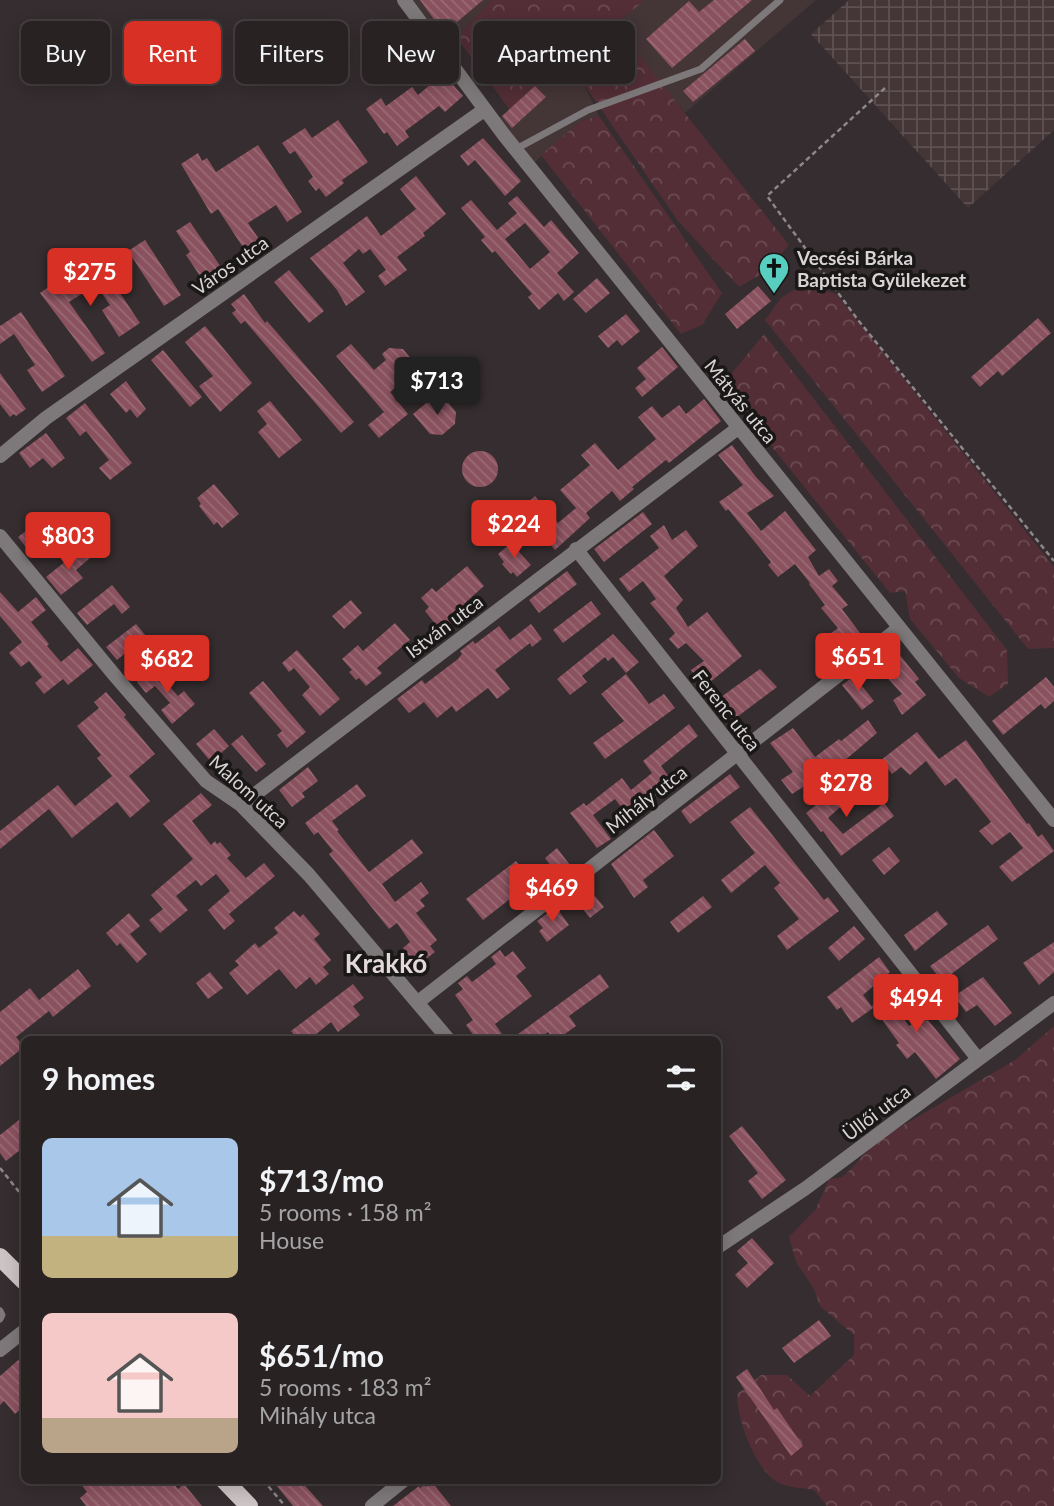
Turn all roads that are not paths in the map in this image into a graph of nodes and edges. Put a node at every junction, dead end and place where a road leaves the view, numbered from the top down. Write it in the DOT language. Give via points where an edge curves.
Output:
graph roads {
  1 [pos="404,0"];
  2 [pos="780,0"];
  3 [pos="484,110"];
  4 [pos="516,149"];
  5 [pos="738,428"];
  6 [pos="0,456"];
  7 [pos="0,536"];
  8 [pos="576,549"];
  9 [pos="899,628"];
  10 [pos="736,753"];
  11 [pos="241,805"];
  12 [pos="1054,820"];
  13 [pos="418,1002"];
  14 [pos="1054,1003"];
  15 [pos="446,1036"];
  16 [pos="978,1059"];
  17 [pos="721,1245"];
  18 [pos="3,1265"];
  19 [pos="21,1279"];
  20 [pos="0,1311"];
  21 [pos="0,1319"];
  22 [pos="21,1333"];
  23 [pos="0,1350"];
  24 [pos="228,1484"];
  25 [pos="399,1484"];
  26 [pos="249,1506"];
  27 [pos="372,1506"];
  1 -- 3 [label="street, Mátyás utca"];
  2 -- 4 [label="lane" via="701,69 588,110"];
  3 -- 4 [label="street, Mátyás utca"];
  3 -- 6 [label="street, Város utca" via="46,418"];
  4 -- 5 [label="street, Mátyás utca"];
  5 -- 8 [label="street, István utca"];
  5 -- 9 [label="street, Mátyás utca"];
  7 -- 11 [label="street, Malom utca" via="206,781"];
  8 -- 10 [label="street, Ferenc utca"];
  8 -- 11 [label="street, István utca"];
  9 -- 10 [label="street, Mihály utca"];
  9 -- 12 [label="street, Mátyás utca"];
  10 -- 13 [label="street, Mihály utca"];
  10 -- 16 [label="street, Ferenc utca"];
  11 -- 13 [label="street, Malom utca"];
  13 -- 15 [label="street, Malom utca"];
  14 -- 16 [label="street, Üllői utca"];
  16 -- 17 [label="street, Üllői utca" via="806,1188"];
  18 -- 19 [label="main road"];
  20 -- 21 [label="lane"];
  22 -- 23 [label="street"];
  24 -- 26 [label="main road"];
  25 -- 27 [label="street"];
}
